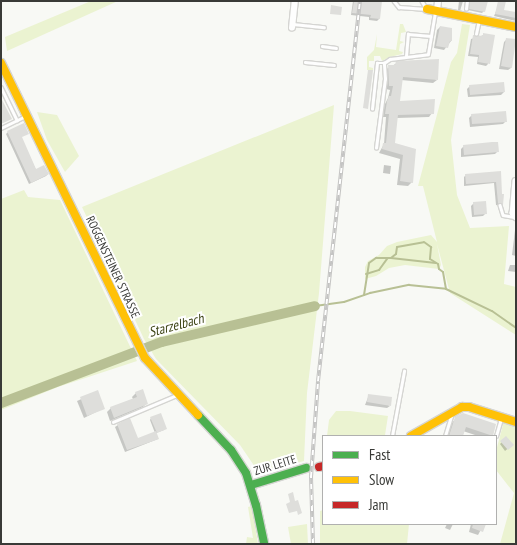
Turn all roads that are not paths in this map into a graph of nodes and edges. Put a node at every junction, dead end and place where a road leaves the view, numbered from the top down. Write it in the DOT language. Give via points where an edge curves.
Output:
graph roads {
  1 [pos="296,1"];
  2 [pos="394,1"];
  3 [pos="422,1"];
  4 [pos="438,1"];
  5 [pos="467,1"];
  6 [pos="466,9"];
  7 [pos="433,10"];
  8 [pos="479,19"];
  9 [pos="292,26"];
  10 [pos="324,27"];
  11 [pos="516,27"];
  12 [pos="476,34"];
  13 [pos="431,36"];
  14 [pos="322,46"];
  15 [pos="336,48"];
  16 [pos="406,56"];
  17 [pos="305,62"];
  18 [pos="384,63"];
  19 [pos="334,66"];
  20 [pos="2,67"];
  21 [pos="1,87"];
  22 [pos="374,93"];
  23 [pos="383,94"];
  24 [pos="372,109"];
  25 [pos="28,115"];
  26 [pos="17,120"];
  27 [pos="1,128"];
  28 [pos="376,148"];
  29 [pos="516,181"];
  30 [pos="500,205"];
  31 [pos="515,217"];
  32 [pos="404,371"];
  33 [pos="177,394"];
  34 [pos="453,410"];
  35 [pos="502,417"];
  36 [pos="114,422"];
  37 [pos="516,422"];
  38 [pos="392,435"];
  39 [pos="413,435"];
  40 [pos="445,435"];
  41 [pos="496,435"];
  42 [pos="306,468"];
  43 [pos="251,485"];
  44 [pos="264,544"];
  1 -- 9 [label="street"];
  2 -- 7 [label="lane" via="399,7"];
  3 -- 7 [label="lane"];
  4 -- 7 [label="street"];
  5 -- 6 [label="lane"];
  7 -- 8 [label="street"];
  7 -- 13 [label="lane"];
  8 -- 11 [label="street"];
  8 -- 12 [label="lane"];
  9 -- 10 [label="lane"];
  13 -- 16 [label="lane" via="428,54"];
  13 -- 16 [label="lane" via="408,34"];
  14 -- 15 [label="lane"];
  16 -- 18 [label="lane" via="388,59"];
  17 -- 19 [label="lane"];
  18 -- 22 [label="lane" via="377,63"];
  18 -- 23 [label="lane"];
  20 -- 25 [label="street, ROGGENSTEINER STRASSE"];
  21 -- 26 [label="lane"];
  22 -- 23 [label="lane"];
  22 -- 24 [label="lane"];
  23 -- 28 [label="lane"];
  25 -- 26 [label="lane"];
  25 -- 33 [label="street, ROGGENSTEINER STRASSE" via="135,340 145,358"];
  26 -- 27 [label="lane"];
  29 -- 31 [label="street"];
  30 -- 31 [label="lane" via="504,216"];
  32 -- 38 [label="lane"];
  33 -- 36 [label="lane"];
  33 -- 43 [label="street, ROGGENSTEINER STRASSE" via="231,450"];
  34 -- 35 [label="street" via="468,407"];
  34 -- 39 [label="street"];
  34 -- 40 [label="lane"];
  35 -- 37 [label="street"];
  35 -- 41 [label="lane"];
  42 -- 43 [label="street, ZUR LEITE"];
  43 -- 44 [label="street, ROGGENSTEINER STRASSE"];
}
